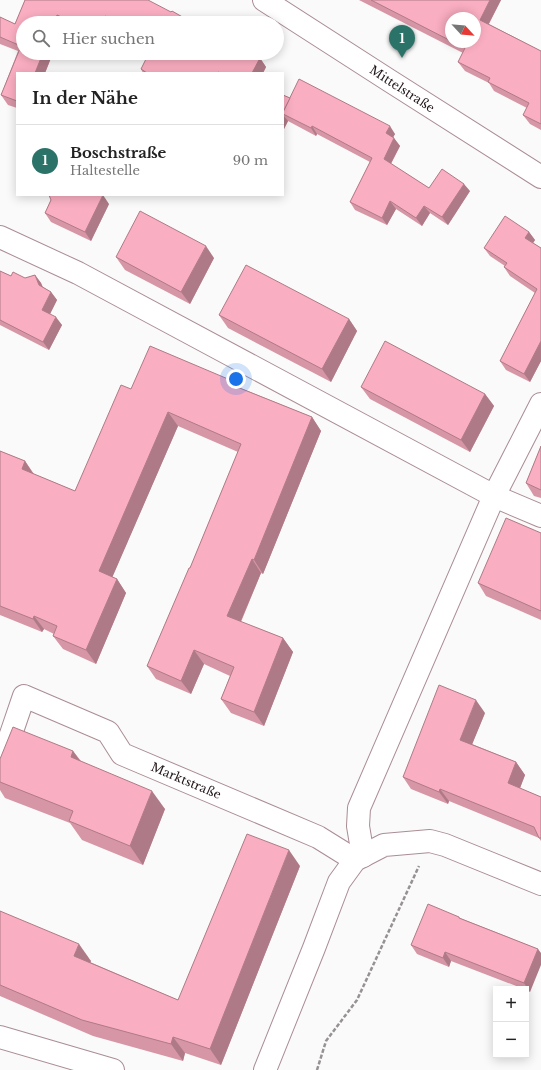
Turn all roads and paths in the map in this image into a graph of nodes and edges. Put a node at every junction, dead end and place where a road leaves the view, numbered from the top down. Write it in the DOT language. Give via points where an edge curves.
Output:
graph roads {
  1 [pos="264,0"];
  2 [pos="541,177"];
  3 [pos="0,237"];
  4 [pos="541,404"];
  5 [pos="494,496"];
  6 [pos="541,516"];
  7 [pos="0,762"];
  8 [pos="430,841"];
  9 [pos="359,858"];
  10 [pos="541,884"];
  11 [pos="0,1037"];
  12 [pos="113,1070"];
  13 [pos="265,1070"];
  14 [pos="317,1070"];
  1 -- 2 [label="street, Mittelstraße"];
  3 -- 5 [label="street" via="78,273"];
  4 -- 5 [label="street"];
  5 -- 6 [label="street"];
  5 -- 9 [label="street" via="359,808"];
  7 -- 9 [label="street, Marktstraße" via="24,696 108,732 122,754 318,837"];
  8 -- 9 [label="street" via="384,845"];
  8 -- 10 [label="street"];
  8 -- 14 [label="path" via="357,1000 326,1041"];
  9 -- 13 [label="street" via="339,882"];
  11 -- 12 [label="street"];
}
